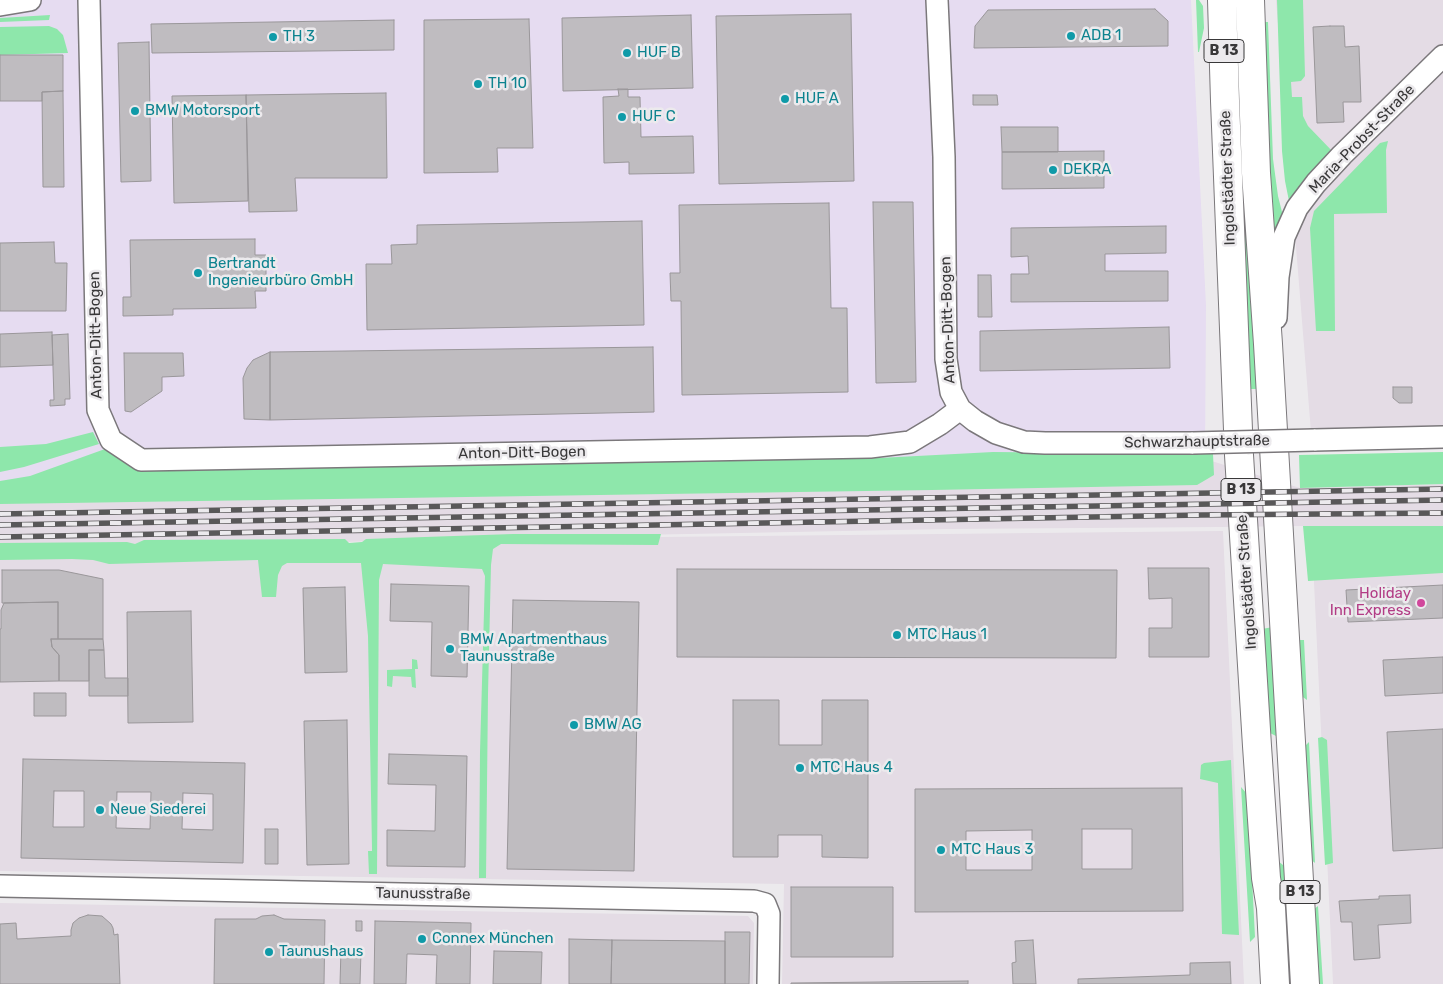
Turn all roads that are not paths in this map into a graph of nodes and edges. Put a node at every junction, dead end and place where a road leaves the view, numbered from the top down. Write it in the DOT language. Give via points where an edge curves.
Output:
graph roads {
  1 [pos="30,0"];
  2 [pos="89,0"];
  3 [pos="937,0"];
  4 [pos="1210,0"];
  5 [pos="1222,0"];
  6 [pos="1250,0"];
  7 [pos="0,5"];
  8 [pos="1443,56"];
  9 [pos="1225,101"];
  10 [pos="1268,344"];
  11 [pos="960,410"];
  12 [pos="1443,437"];
  13 [pos="0,886"];
  14 [pos="768,984"];
  15 [pos="1274,984"];
  16 [pos="1305,984"];
  1 -- 7 [label="street"];
  2 -- 11 [label="street, Anton-Ditt-Bogen" via="98,410 111,440 141,460 870,447 910,442"];
  3 -- 11 [label="street, Anton-Ditt-Bogen" via="944,157 946,359 951,392"];
  4 -- 9 [label="street" via="1214,85"];
  5 -- 9 [label="main road, Ingolstädter Straße / B 13"];
  6 -- 10 [label="main road, Ingolstädter Straße / B 13" via="1256,173"];
  8 -- 10 [label="street, Maria-Probst-Straße" via="1342,155 1297,208 1284,238 1277,314"];
  9 -- 15 [label="main road, Ingolstädter Straße / B 13" via="1239,455"];
  10 -- 16 [label="main road, Ingolstädter Straße / B 13"];
  11 -- 12 [label="street, Schwarzhauptstraße, bridge" via="996,433 1024,442 1192,443"];
  13 -- 14 [label="street, Taunusstraße" via="754,901 765,904 769,914"];
}
